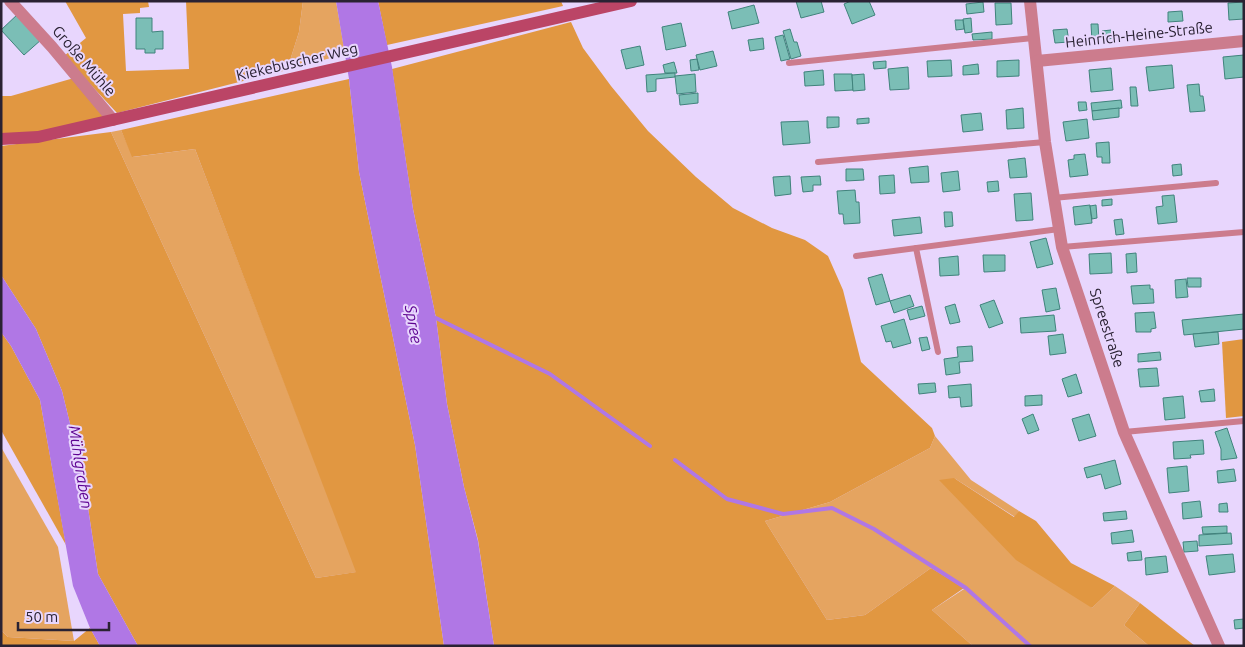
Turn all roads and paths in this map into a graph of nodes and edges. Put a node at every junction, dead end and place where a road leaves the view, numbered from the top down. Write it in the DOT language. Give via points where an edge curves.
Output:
graph roads {
  1 [pos="10,1"];
  2 [pos="631,1"];
  3 [pos="1030,1"];
  4 [pos="1034,38"];
  5 [pos="1244,40"];
  6 [pos="1037,62"];
  7 [pos="789,63"];
  8 [pos="114,120"];
  9 [pos="1,139"];
  10 [pos="1045,142"];
  11 [pos="818,162"];
  12 [pos="1216,183"];
  13 [pos="1053,198"];
  14 [pos="1059,229"];
  15 [pos="1244,232"];
  16 [pos="1062,247"];
  17 [pos="916,248"];
  18 [pos="856,256"];
  19 [pos="938,352"];
  20 [pos="1244,421"];
  21 [pos="1124,432"];
  22 [pos="1220,646"];
  1 -- 8 [label="street, Große Mühle"];
  2 -- 8 [label="main road, Kiekebuscher Weg"];
  3 -- 4 [label="street, Spreestraße"];
  4 -- 6 [label="street, Spreestraße"];
  4 -- 7 [label="lane"];
  5 -- 6 [label="street, Heinrich-Heine-Straße"];
  6 -- 10 [label="street, Spreestraße"];
  8 -- 9 [label="main road, Kiekebuscher Weg" via="38,137"];
  10 -- 11 [label="lane"];
  10 -- 13 [label="street, Spreestraße"];
  12 -- 13 [label="lane"];
  13 -- 14 [label="street, Spreestraße"];
  14 -- 16 [label="street, Spreestraße"];
  14 -- 17 [label="lane"];
  15 -- 16 [label="lane"];
  16 -- 21 [label="street, Spreestraße"];
  17 -- 18 [label="lane"];
  17 -- 19 [label="lane"];
  20 -- 21 [label="lane"];
  21 -- 22 [label="street, Spreestraße"];
}
